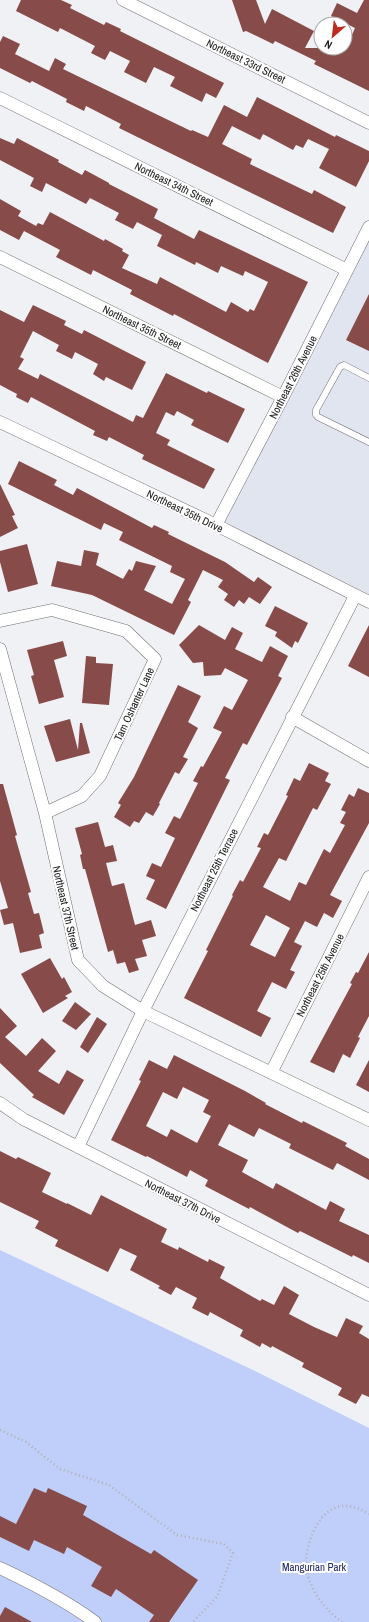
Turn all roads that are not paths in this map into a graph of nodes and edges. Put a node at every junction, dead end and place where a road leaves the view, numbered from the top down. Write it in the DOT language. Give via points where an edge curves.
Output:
graph roads {
  1 [pos="123,0"];
  2 [pos="0,98"];
  3 [pos="369,123"];
  4 [pos="369,227"];
  5 [pos="0,257"];
  6 [pos="347,270"];
  7 [pos="369,378"];
  8 [pos="284,397"];
  9 [pos="0,422"];
  10 [pos="369,442"];
  11 [pos="216,525"];
  12 [pos="355,596"];
  13 [pos="369,602"];
  14 [pos="0,621"];
  15 [pos="0,649"];
  16 [pos="292,717"];
  17 [pos="369,761"];
  18 [pos="45,813"];
  19 [pos="369,877"];
  20 [pos="143,1011"];
  21 [pos="271,1073"];
  22 [pos="0,1103"];
  23 [pos="369,1120"];
  24 [pos="78,1147"];
  25 [pos="369,1295"];
  26 [pos="0,1568"];
  27 [pos="95,1622"];
  1 -- 3 [label="street, Northeast 33rd Street"];
  2 -- 6 [label="street, Northeast 34th Street"];
  4 -- 6 [label="street, Northeast 26th Avenue"];
  5 -- 8 [label="street, Northeast 35th Street"];
  6 -- 8 [label="street, Northeast 26th Avenue"];
  7 -- 10 [label="lane" via="344,365 340,367 316,415"];
  8 -- 11 [label="street, Northeast 26th Avenue"];
  9 -- 11 [label="street, Northeast 35th Drive"];
  11 -- 12 [label="street, Northeast 35th Drive"];
  12 -- 13 [label="street, Northeast 35th Drive"];
  12 -- 16 [label="street, Northeast 25th Terrace"];
  14 -- 18 [label="street, Tam Oshanter Lane" via="52,610 126,631 155,659 100,776 82,796"];
  15 -- 18 [label="street, Northeast 37th Street"];
  16 -- 17 [label="street"];
  16 -- 20 [label="street, Northeast 25th Terrace"];
  18 -- 20 [label="street, Northeast 37th Street" via="78,960 103,986"];
  19 -- 21 [label="street, Northeast 25th Avenue"];
  20 -- 21 [label="street, Northeast 37th Street"];
  20 -- 24 [label="street, Northeast 25th Terrace"];
  21 -- 23 [label="street, Northeast 37th Street"];
  22 -- 24 [label="street, Northeast 37th Drive" via="23,1119"];
  24 -- 25 [label="street, Northeast 37th Drive"];
  26 -- 27 [label="street" via="46,1590"];
}
